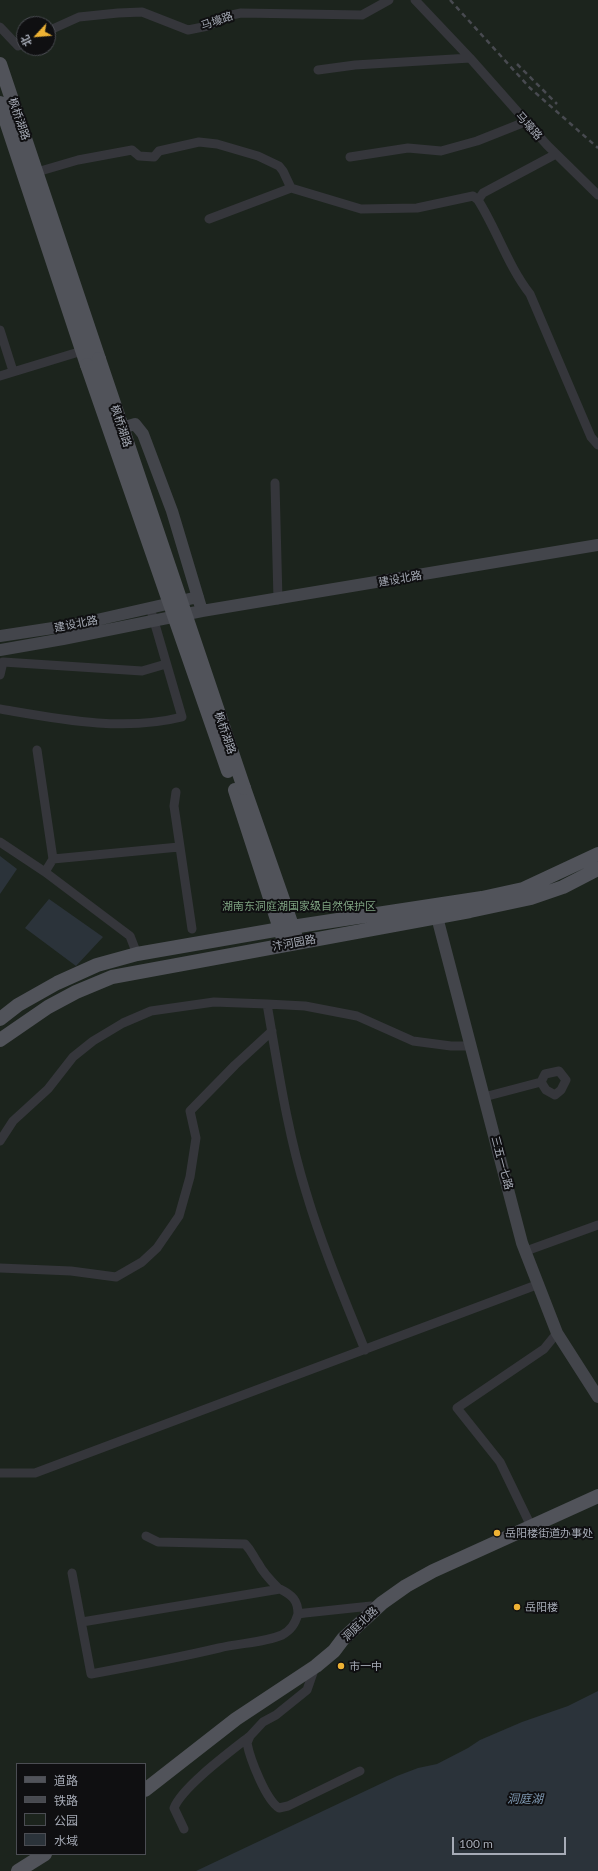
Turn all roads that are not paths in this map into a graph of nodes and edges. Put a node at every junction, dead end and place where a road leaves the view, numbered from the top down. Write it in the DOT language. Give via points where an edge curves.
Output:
graph roads {
  1 [pos="389,0"];
  2 [pos="414,0"];
  3 [pos="0,27"];
  4 [pos="56,27"];
  5 [pos="16,44"];
  6 [pos="470,58"];
  7 [pos="0,64"];
  8 [pos="318,70"];
  9 [pos="0,102"];
  10 [pos="525,122"];
  11 [pos="556,154"];
  12 [pos="350,157"];
  13 [pos="37,172"];
  14 [pos="290,188"];
  15 [pos="598,195"];
  16 [pos="478,200"];
  17 [pos="209,219"];
  18 [pos="0,330"];
  19 [pos="82,351"];
  20 [pos="93,362"];
  21 [pos="13,371"];
  22 [pos="0,376"];
  23 [pos="122,428"];
  24 [pos="598,445"];
  25 [pos="275,483"];
  26 [pos="598,545"];
  27 [pos="198,597"];
  28 [pos="278,600"];
  29 [pos="150,607"];
  30 [pos="202,611"];
  31 [pos="154,621"];
  32 [pos="0,636"];
  33 [pos="0,650"];
  34 [pos="166,664"];
  35 [pos="0,676"];
  36 [pos="0,709"];
  37 [pos="37,750"];
  38 [pos="239,789"];
  39 [pos="176,792"];
  40 [pos="0,842"];
  41 [pos="179,847"];
  42 [pos="598,854"];
  43 [pos="53,859"];
  44 [pos="598,869"];
  45 [pos="45,872"];
  46 [pos="437,917"];
  47 [pos="388,919"];
  48 [pos="286,928"];
  49 [pos="192,929"];
  50 [pos="292,943"];
  51 [pos="138,954"];
  52 [pos="267,1004"];
  53 [pos="0,1019"];
  54 [pos="272,1031"];
  55 [pos="0,1040"];
  56 [pos="471,1046"];
  57 [pos="541,1082"];
  58 [pos="484,1097"];
  59 [pos="0,1141"];
  60 [pos="598,1225"];
  61 [pos="526,1252"];
  62 [pos="0,1268"];
  63 [pos="538,1284"];
  64 [pos="557,1333"];
  65 [pos="365,1350"];
  66 [pos="598,1397"];
  67 [pos="0,1473"];
  68 [pos="598,1491"];
  69 [pos="598,1496"];
  70 [pos="529,1522"];
  71 [pos="146,1536"];
  72 [pos="72,1573"];
  73 [pos="279,1589"];
  74 [pos="371,1606"];
  75 [pos="298,1614"];
  76 [pos="82,1622"];
  77 [pos="316,1666"];
  78 [pos="250,1736"];
  79 [pos="360,1770"];
  80 [pos="146,1783"];
  81 [pos="146,1789"];
  82 [pos="184,1829"];
  83 [pos="43,1855"];
  84 [pos="51,1855"];
  85 [pos="18,1871"];
  86 [pos="27,1871"];
  1 -- 4 [label="street, 马壕路" via="362,15 241,14 226,16 208,26 188,30 142,12 79,17"];
  2 -- 6 [label="street, 马壕路"];
  3 -- 5 [label="street"];
  6 -- 8 [label="street" via="355,65"];
  6 -- 10 [label="street, 马壕路"];
  7 -- 13 [label="main road, 枫桥湖路"];
  9 -- 19 [label="main road, 枫桥湖路"];
  10 -- 11 [label="street, 马壕路"];
  10 -- 12 [label="street" via="477,141 440,151 408,148"];
  11 -- 15 [label="street, 马壕路"];
  11 -- 16 [label="street" via="484,193"];
  13 -- 14 [label="street" via="78,160 132,150 139,156 154,157 159,151 199,142 217,144 258,156 279,166 284,171"];
  13 -- 20 [label="main road, 枫桥湖路"];
  14 -- 16 [label="street" via="361,208 417,208 473,196"];
  14 -- 17 [label="street"];
  16 -- 24 [label="street" via="490,219 519,280 530,294 591,437"];
  18 -- 21 [label="street"];
  19 -- 20 [label="main road, 枫桥湖路"];
  19 -- 21 [label="street"];
  20 -- 23 [label="main road, 枫桥湖路, bridge"];
  20 -- 38 [label="main road, 枫桥湖路, bridge"];
  21 -- 22 [label="street"];
  23 -- 27 [label="main road" via="135,424 143,434 172,511"];
  23 -- 38 [label="main road, 枫桥湖路, bridge"];
  25 -- 28 [label="street"];
  26 -- 28 [label="main road, 建设北路"];
  27 -- 29 [label="main road, 建设北路"];
  27 -- 30 [label="main road"];
  28 -- 30 [label="main road, 建设北路"];
  29 -- 31 [label="street"];
  29 -- 32 [label="main road, 建设北路" via="79,624"];
  30 -- 31 [label="main road, 建设北路"];
  31 -- 33 [label="main road, 建设北路"];
  31 -- 34 [label="street"];
  34 -- 35 [label="street" via="142,671 3,662"];
  34 -- 36 [label="street" via="182,717 106,724"];
  37 -- 43 [label="street"];
  38 -- 48 [label="main road"];
  39 -- 41 [label="street" via="174,806"];
  40 -- 45 [label="street"];
  41 -- 43 [label="street"];
  41 -- 49 [label="street"];
  42 -- 47 [label="main road, 汴河园路" via="523,889"];
  43 -- 45 [label="street"];
  44 -- 46 [label="main road, 汴河园路" via="531,898"];
  45 -- 51 [label="street" via="130,936"];
  46 -- 47 [label="main road, 汴河园路"];
  46 -- 56 [label="main road, 三五一七路"];
  47 -- 48 [label="main road, 汴河园路"];
  47 -- 50 [label="main road, 汴河园路"];
  48 -- 50 [label="main road"];
  48 -- 51 [label="main road, 汴河园路"];
  50 -- 55 [label="main road, 汴河园路" via="112,976 48,1007"];
  51 -- 53 [label="main road, 汴河园路" via="97,965 57,983 18,1005"];
  52 -- 54 [label="street"];
  52 -- 56 [label="street" via="305,1006 357,1016 413,1041"];
  52 -- 59 [label="street" via="214,1002 151,1011 123,1023 73,1057 48,1089 13,1121"];
  54 -- 62 [label="street" via="190,1111 196,1138 190,1177 179,1216 157,1248 142,1262 116,1277 71,1271"];
  54 -- 65 [label="street" via="289,1127 306,1192 334,1274"];
  56 -- 58 [label="main road, 三五一七路"];
  57 -- 58 [label="street"];
  58 -- 61 [label="main road, 三五一七路"];
  60 -- 61 [label="street"];
  61 -- 63 [label="main road, 三五一七路"];
  63 -- 64 [label="main road, 三五一七路"];
  63 -- 65 [label="street"];
  64 -- 66 [label="main road, 三五一七路"];
  64 -- 70 [label="street" via="544,1349 457,1408 500,1462"];
  65 -- 67 [label="street" via="34,1474"];
  68 -- 70 [label="main road, 洞庭北路"];
  69 -- 77 [label="main road, 洞庭北路" via="418,1578 382,1602"];
  70 -- 74 [label="main road, 洞庭北路" via="431,1567"];
  71 -- 73 [label="street" via="158,1542 245,1544"];
  72 -- 76 [label="street"];
  73 -- 75 [label="street" via="293,1596"];
  73 -- 76 [label="street"];
  74 -- 75 [label="street"];
  74 -- 80 [label="main road, 洞庭北路" via="328,1646"];
  75 -- 76 [label="street" via="290,1630 271,1638 91,1674"];
  77 -- 78 [label="street" via="306,1690 276,1715 263,1722"];
  77 -- 81 [label="main road, 洞庭北路" via="236,1719"];
  78 -- 79 [label="street" via="247,1743 254,1768 272,1804 279,1808 288,1806"];
  78 -- 82 [label="street" via="191,1785 177,1802 174,1808"];
  83 -- 85 [label="main road"];
  84 -- 86 [label="main road"];
}
